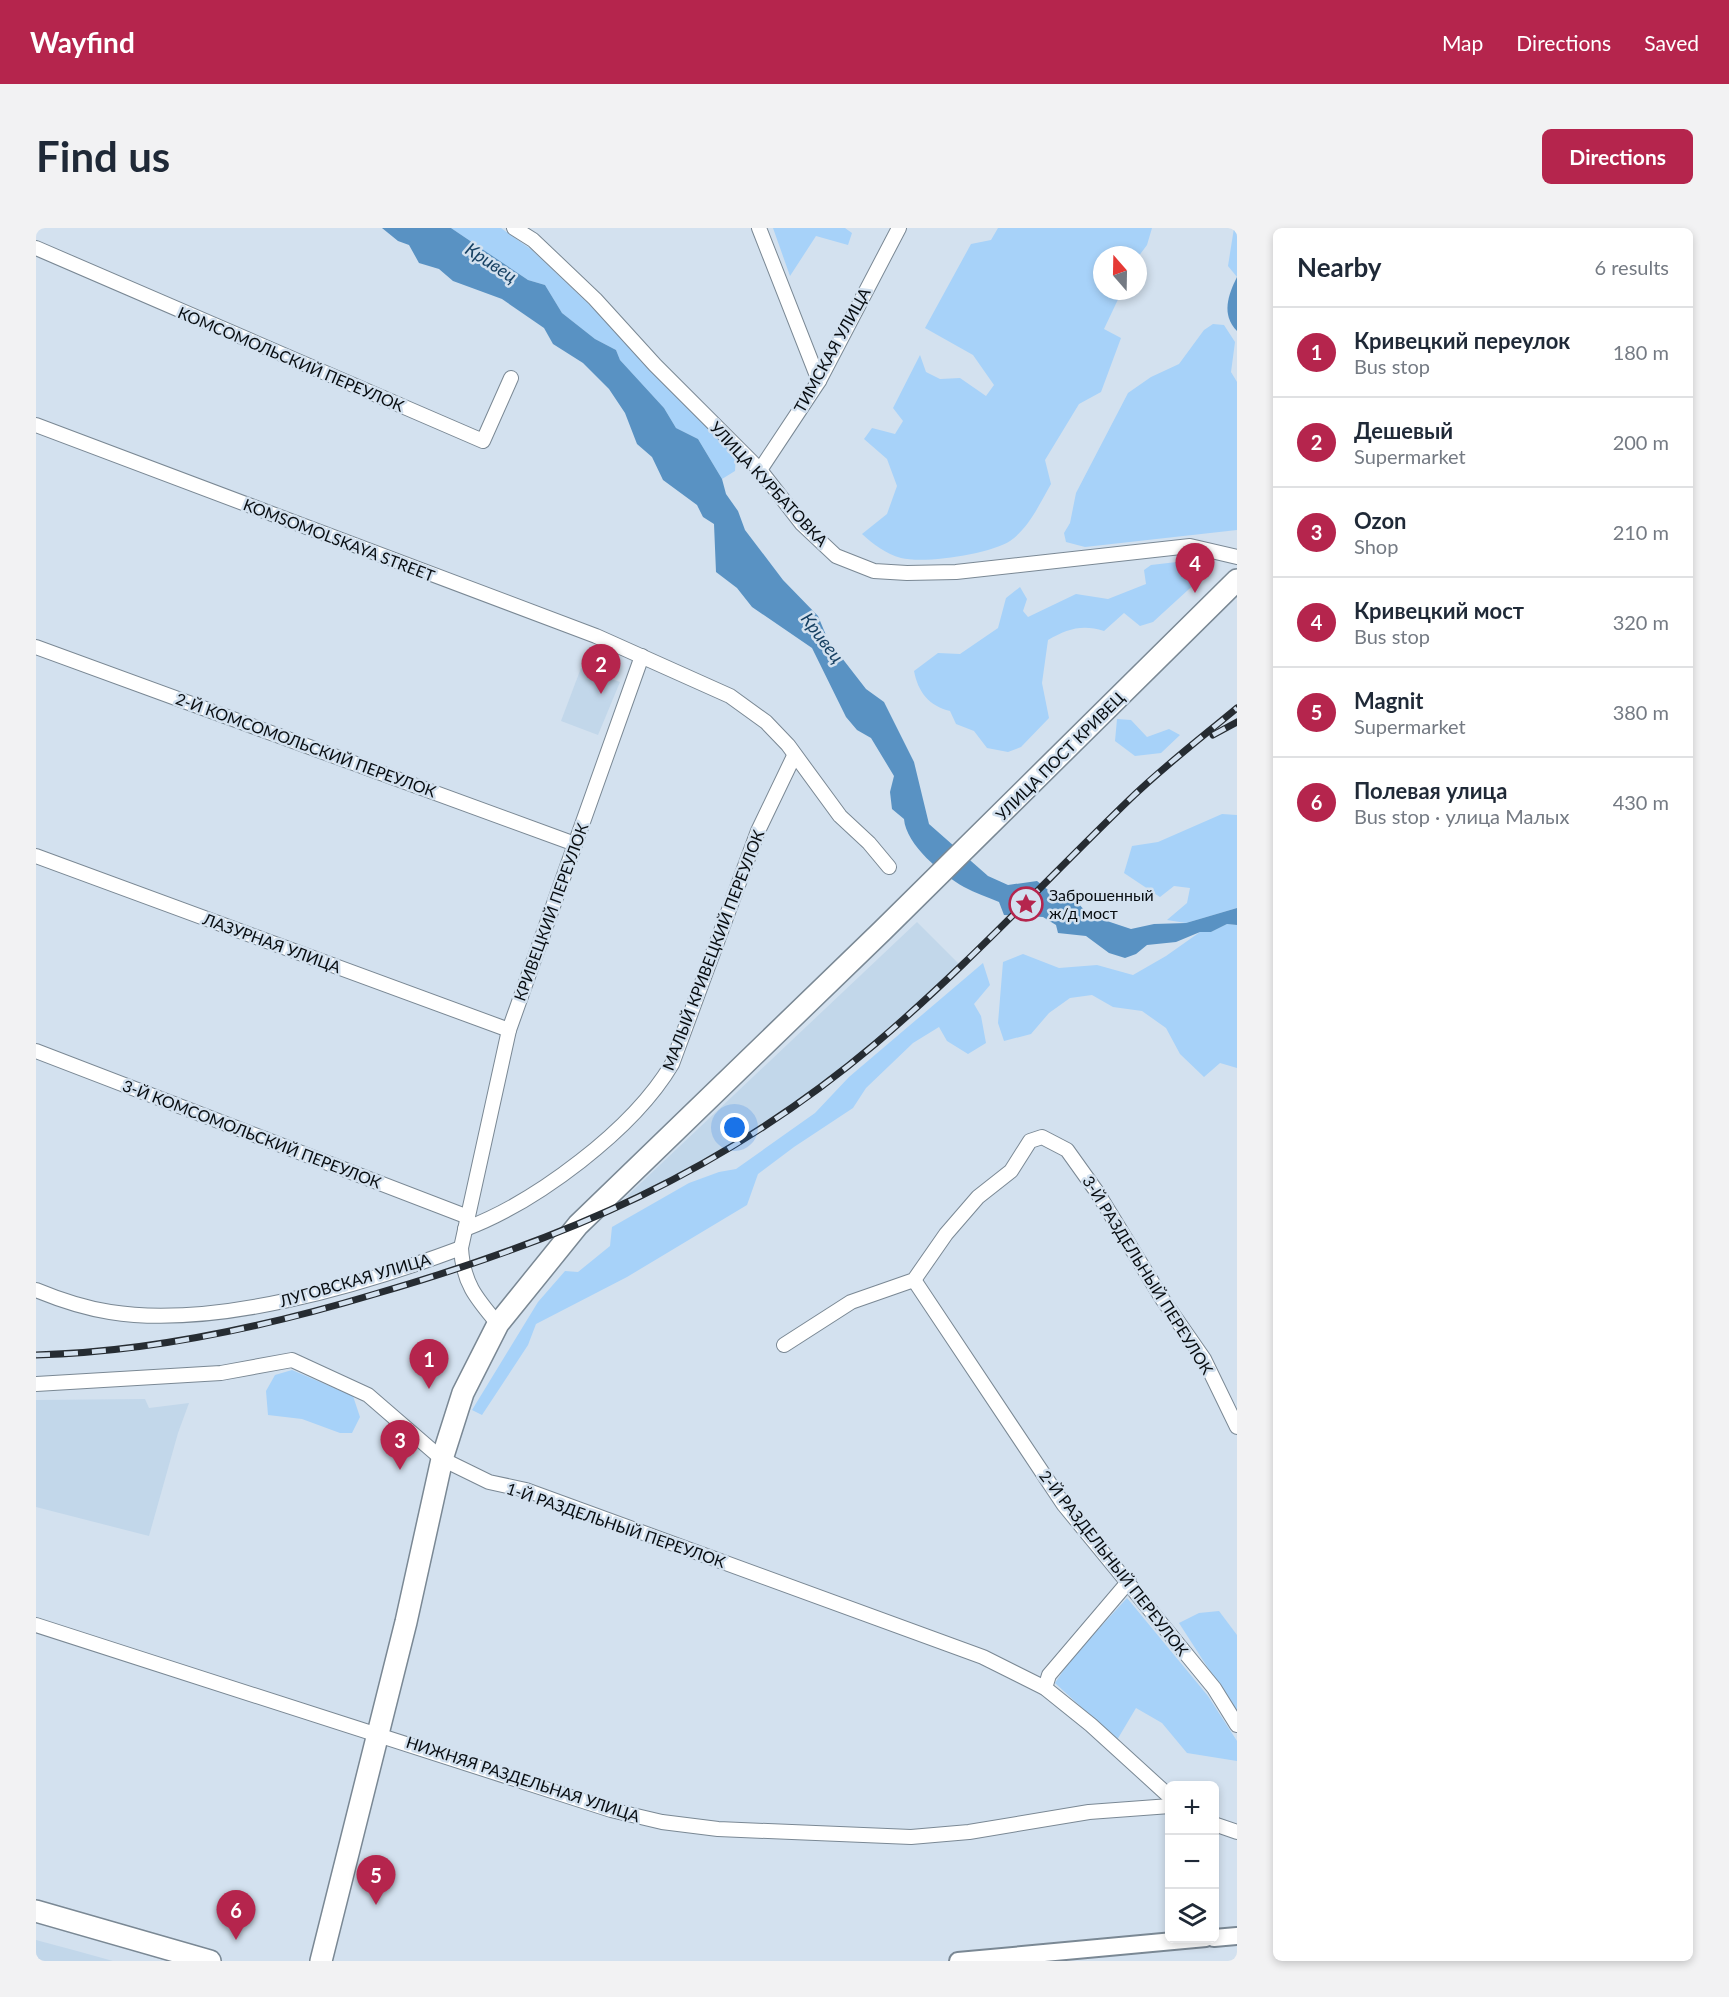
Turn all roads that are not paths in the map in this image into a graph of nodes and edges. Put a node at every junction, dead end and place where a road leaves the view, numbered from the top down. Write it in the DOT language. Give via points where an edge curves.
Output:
graph roads {
  1 [pos="514,228"];
  2 [pos="759,228"];
  3 [pos="899,228"];
  4 [pos="36,248"];
  5 [pos="512,378"];
  6 [pos="819,381"];
  7 [pos="36,425"];
  8 [pos="760,470"];
  9 [pos="1237,557"];
  10 [pos="1237,580"];
  11 [pos="36,647"];
  12 [pos="642,656"];
  13 [pos="794,756"];
  14 [pos="575,844"];
  15 [pos="36,856"];
  16 [pos="889,867"];
  17 [pos="509,1030"];
  18 [pos="36,1050"];
  19 [pos="466,1223"];
  20 [pos="460,1248"];
  21 [pos="914,1280"];
  22 [pos="36,1290"];
  23 [pos="498,1324"];
  24 [pos="784,1345"];
  25 [pos="36,1384"];
  26 [pos="1237,1428"];
  27 [pos="442,1459"];
  28 [pos="1129,1581"];
  29 [pos="36,1625"];
  30 [pos="1045,1688"];
  31 [pos="1237,1725"];
  32 [pos="378,1733"];
  33 [pos="1165,1792"];
  34 [pos="1165,1806"];
  35 [pos="1219,1825"];
  36 [pos="1237,1832"];
  37 [pos="36,1911"];
  38 [pos="1237,1936"];
  39 [pos="1219,1938"];
  40 [pos="1165,1942"];
  41 [pos="210,1961"];
  42 [pos="321,1961"];
  43 [pos="958,1961"];
  1 -- 8 [label="street, УЛИЦА КУРБАТОВКА" via="572,275"];
  2 -- 6 [label="street"];
  3 -- 6 [label="street, ТИМСКАЯ УЛИЦА"];
  4 -- 5 [label="street, КОМСОМОЛЬСКИЙ ПЕРЕУЛОК" via="483,441"];
  6 -- 8 [label="street, ТИМСКАЯ УЛИЦА"];
  7 -- 12 [label="street, KOMSOMOLSKAYA STREET"];
  8 -- 9 [label="street, УЛИЦА КУРБАТОВКА" via="802,524 836,556 874,571 956,572 1190,546"];
  10 -- 23 [label="main road, УЛИЦА ПОСТ КРИВЕЦ" via="578,1225"];
  11 -- 14 [label="street, 2-Й КОМСОМОЛЬСКИЙ ПЕРЕУЛОК"];
  12 -- 13 [label="street, KOMSOMOLSKAYA STREET" via="730,696 766,722"];
  12 -- 14 [label="street, КРИВЕЦКИЙ ПЕРЕУЛОК"];
  13 -- 16 [label="street, KOMSOMOLSKAYA STREET" via="840,816"];
  13 -- 19 [label="street, МАЛЫЙ КРИВЕЦКИЙ ПЕРЕУЛОК" via="759,831 672,1064 657,1088 626,1122 555,1179 497,1217"];
  14 -- 17 [label="street, КРИВЕЦКИЙ ПЕРЕУЛОК"];
  15 -- 17 [label="street, ЛАЗУРНАЯ УЛИЦА"];
  17 -- 19 [label="street, КРИВЕЦКИЙ ПЕРЕУЛОК"];
  18 -- 19 [label="street, 3-Й КОМСОМОЛЬСКИЙ ПЕРЕУЛОК"];
  19 -- 20 [label="street, КРИВЕЦКИЙ ПЕРЕУЛОК"];
  20 -- 22 [label="street, ЛУГОВСКАЯ УЛИЦА" via="411,1267 290,1301 201,1312 111,1312 69,1303"];
  20 -- 23 [label="street, КРИВЕЦКИЙ ПЕРЕУЛОК" via="467,1283"];
  21 -- 24 [label="street" via="851,1302"];
  21 -- 26 [label="street, 3-Й РАЗДЕЛЬНЫЙ ПЕРЕУЛОК" via="978,1197 1011,1172 1030,1141 1042,1137 1066,1150 1097,1192 1204,1359"];
  21 -- 28 [label="street, 2-Й РАЗДЕЛЬНЫЙ ПЕРЕУЛОК" via="1064,1506"];
  23 -- 27 [label="main road" via="463,1393"];
  25 -- 27 [label="street, 1-Й РАЗДЕЛЬНЫЙ ПЕРЕУЛОК" via="221,1373 292,1360 368,1395"];
  27 -- 30 [label="street, 1-Й РАЗДЕЛЬНЫЙ ПЕРЕУЛОК" via="489,1482 526,1490 983,1657"];
  27 -- 32 [label="main road"];
  28 -- 30 [label="street" via="1049,1675"];
  28 -- 31 [label="street, 2-Й РАЗДЕЛЬНЫЙ ПЕРЕУЛОК" via="1214,1688"];
  29 -- 32 [label="street, НИЖНЯЯ РАЗДЕЛЬНАЯ УЛИЦА"];
  30 -- 33 [label="street, 1-Й РАЗДЕЛЬНЫЙ ПЕРЕУЛОК"];
  32 -- 34 [label="street, НИЖНЯЯ РАЗДЕЛЬНАЯ УЛИЦА" via="611,1810 718,1829 911,1837 969,1832 1089,1812"];
  32 -- 42 [label="main road"];
  35 -- 36 [label="street"];
  37 -- 41 [label="main road"];
  38 -- 39 [label="street"];
  40 -- 43 [label="street"];
}
